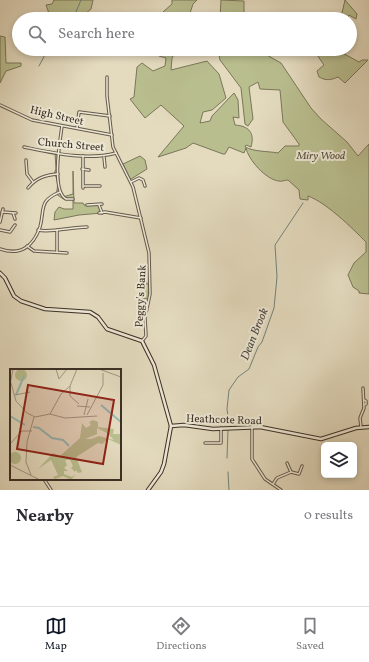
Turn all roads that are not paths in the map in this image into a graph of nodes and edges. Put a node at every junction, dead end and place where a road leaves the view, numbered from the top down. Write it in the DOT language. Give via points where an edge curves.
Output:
graph roads {
  1 [pos="107,77"];
  2 [pos="0,105"];
  3 [pos="110,116"];
  4 [pos="62,126"];
  5 [pos="77,128"];
  6 [pos="112,135"];
  7 [pos="24,147"];
  8 [pos="58,153"];
  9 [pos="116,153"];
  10 [pos="83,155"];
  11 [pos="104,156"];
  12 [pos="26,160"];
  13 [pos="105,167"];
  14 [pos="82,169"];
  15 [pos="88,170"];
  16 [pos="58,174"];
  17 [pos="33,182"];
  18 [pos="130,182"];
  19 [pos="145,186"];
  20 [pos="29,188"];
  21 [pos="98,190"];
  22 [pos="60,192"];
  23 [pos="73,199"];
  24 [pos="87,205"];
  25 [pos="3,209"];
  26 [pos="2,212"];
  27 [pos="102,212"];
  28 [pos="99,214"];
  29 [pos="141,218"];
  30 [pos="14,219"];
  31 [pos="0,222"];
  32 [pos="15,226"];
  33 [pos="87,227"];
  34 [pos="0,230"];
  35 [pos="38,230"];
  36 [pos="57,230"];
  37 [pos="27,246"];
  38 [pos="0,249"];
  39 [pos="57,252"];
  40 [pos="68,253"];
  41 [pos="0,273"];
  42 [pos="142,341"];
  43 [pos="363,388"];
  44 [pos="171,426"];
  45 [pos="252,427"];
  46 [pos="361,427"];
  47 [pos="369,427"];
  48 [pos="221,428"];
  49 [pos="205,443"];
  50 [pos="287,463"];
  51 [pos="302,466"];
  52 [pos="291,472"];
  53 [pos="45,480"];
  54 [pos="272,485"];
  55 [pos="51,490"];
  56 [pos="148,490"];
  57 [pos="281,490"];
  1 -- 3 [label="street, Peggy's Bank"];
  2 -- 4 [label="street, High Street" via="32,120"];
  3 -- 5 [label="street" via="80,112"];
  3 -- 6 [label="street, Peggy's Bank"];
  4 -- 5 [label="street, High Street"];
  4 -- 8 [label="street"];
  5 -- 6 [label="street, High Street"];
  6 -- 9 [label="street, Peggy's Bank"];
  7 -- 8 [label="street, Church Street"];
  8 -- 10 [label="street, Church Street"];
  8 -- 16 [label="street"];
  9 -- 11 [label="street, Church Street"];
  9 -- 18 [label="street, Peggy's Bank"];
  10 -- 11 [label="street, Church Street"];
  10 -- 14 [label="street"];
  11 -- 13 [label="street"];
  12 -- 17 [label="street" via="27,174"];
  14 -- 15 [label="street"];
  14 -- 21 [label="street" via="83,187 99,186"];
  16 -- 17 [label="street" via="41,177"];
  16 -- 22 [label="street"];
  17 -- 20 [label="street"];
  18 -- 19 [label="street" via="139,178"];
  18 -- 29 [label="street, Peggy's Bank"];
  22 -- 23 [label="street" via="66,199"];
  22 -- 35 [label="street" via="52,195 45,203"];
  24 -- 27 [label="street" via="100,204"];
  25 -- 26 [label="street"];
  26 -- 30 [label="street" via="14,213"];
  26 -- 31 [label="street"];
  27 -- 28 [label="street"];
  27 -- 29 [label="street"];
  29 -- 42 [label="street, Peggy's Bank" via="149,253 150,294 145,318 146,336"];
  32 -- 34 [label="street" via="10,232"];
  33 -- 36 [label="street"];
  35 -- 36 [label="street"];
  35 -- 37 [label="street"];
  36 -- 39 [label="street"];
  37 -- 38 [label="street" via="14,252"];
  37 -- 39 [label="street" via="34,251"];
  39 -- 40 [label="street"];
  41 -- 42 [label="street" via="6,278 14,296 21,301 45,309 90,312 107,328"];
  42 -- 44 [label="street" via="154,365"];
  43 -- 46 [label="street"];
  44 -- 48 [label="street, Heathcote Road"];
  44 -- 56 [label="street" via="161,472"];
  45 -- 46 [label="street, Heathcote Road" via="318,439"];
  45 -- 48 [label="street, Heathcote Road"];
  45 -- 54 [label="street" via="251,457"];
  46 -- 47 [label="street, Heathcote Road"];
  48 -- 49 [label="street" via="221,443"];
  50 -- 52 [label="street"];
  51 -- 52 [label="street" via="299,474"];
  52 -- 54 [label="street" via="277,478"];
  53 -- 55 [label="street"];
  54 -- 57 [label="street"];
}
